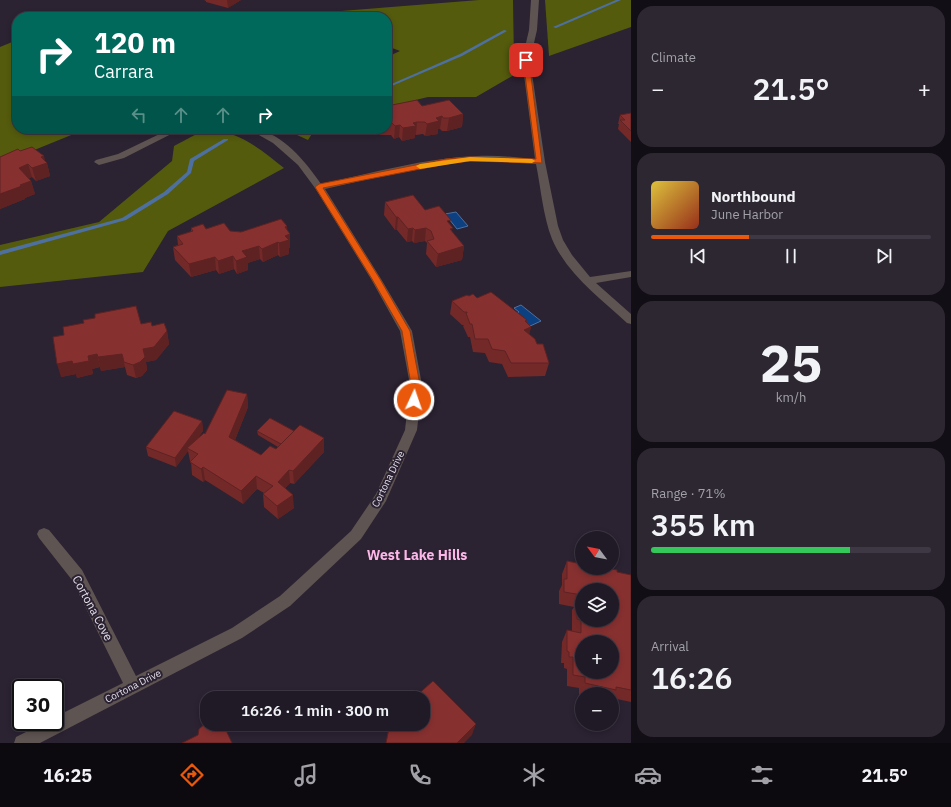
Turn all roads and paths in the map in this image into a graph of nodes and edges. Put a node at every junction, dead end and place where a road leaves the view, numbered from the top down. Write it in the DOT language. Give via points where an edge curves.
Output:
graph roads {
  1 [pos="535,0"];
  2 [pos="166,134"];
  3 [pos="262,134"];
  4 [pos="99,162"];
  5 [pos="540,162"];
  6 [pos="319,187"];
  7 [pos="631,274"];
  8 [pos="587,281"];
  9 [pos="631,320"];
  10 [pos="44,534"];
  11 [pos="133,686"];
  12 [pos="22,743"];
  1 -- 5 [label="street" via="533,30 526,60"];
  2 -- 4 [label="street" via="121,156"];
  3 -- 6 [label="street, Cortona Drive" via="289,151"];
  5 -- 6 [label="street" via="496,159 452,161"];
  5 -- 8 [label="street" via="558,240"];
  6 -- 11 [label="street, Cortona Drive" via="406,331 416,385 411,430 381,497 356,535 321,568 285,600 237,632"];
  7 -- 8 [label="street"];
  8 -- 9 [label="street"];
  10 -- 11 [label="street, Cortona Cove" via="77,575"];
  11 -- 12 [label="street, Cortona Drive"];
}
